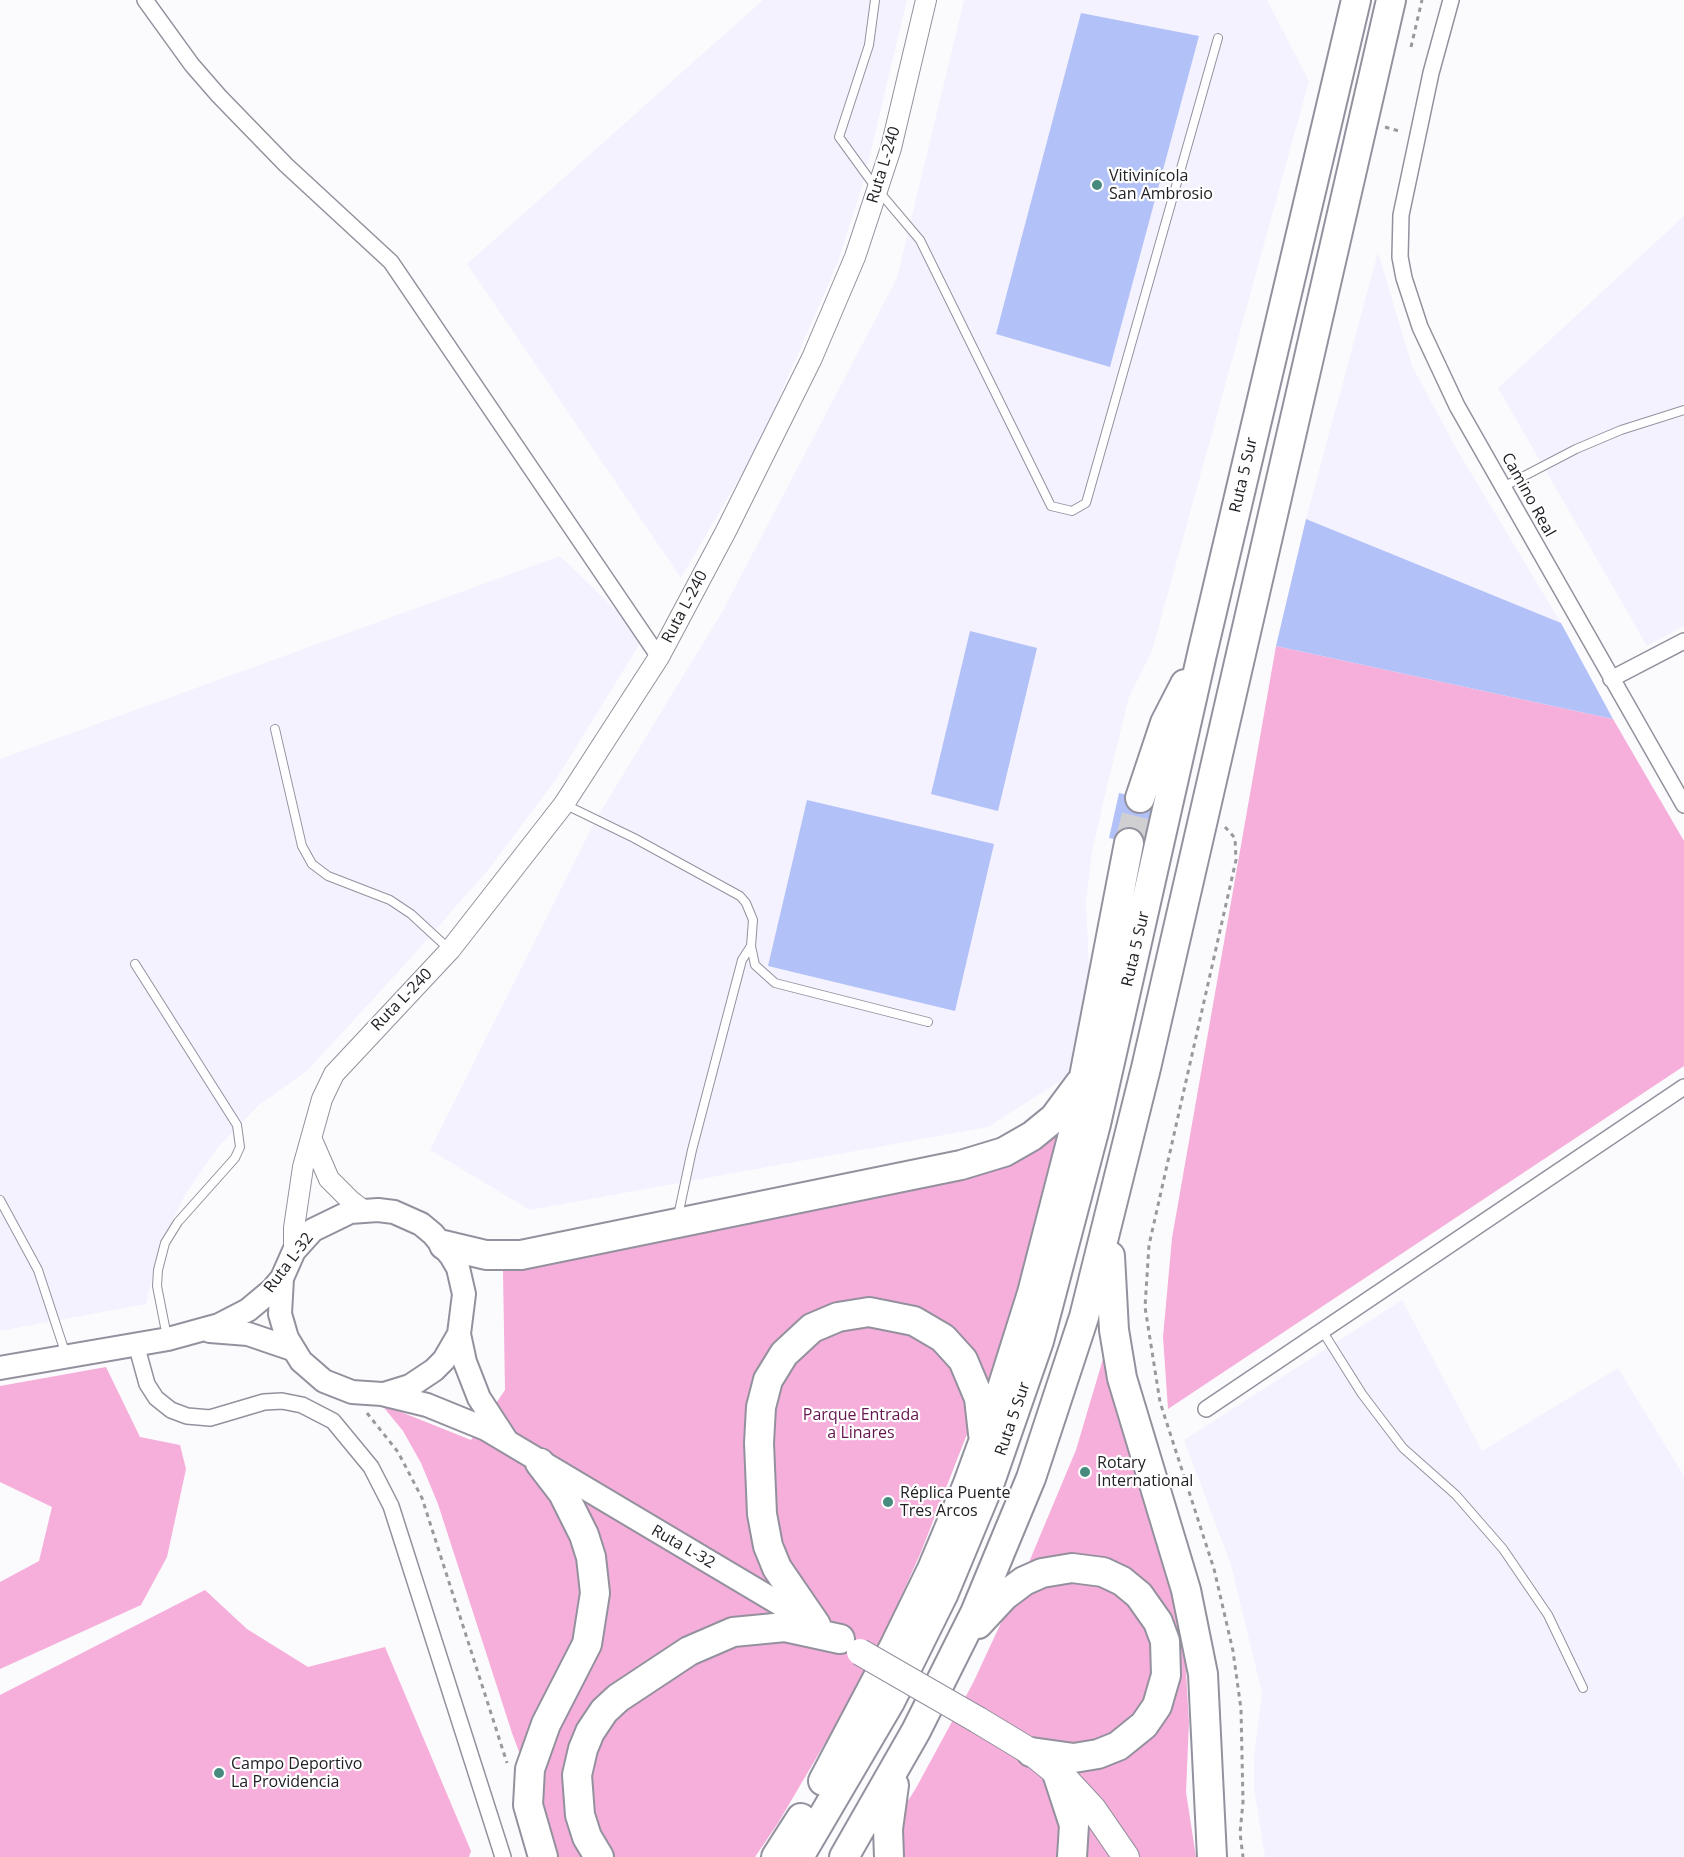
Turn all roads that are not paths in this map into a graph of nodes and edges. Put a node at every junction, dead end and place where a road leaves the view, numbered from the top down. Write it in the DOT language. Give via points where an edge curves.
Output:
graph roads {
  1 [pos="145,0"];
  2 [pos="875,0"];
  3 [pos="926,0"];
  4 [pos="1356,0"];
  5 [pos="1391,0"];
  6 [pos="1451,0"];
  7 [pos="1218,38"];
  8 [pos="876,189"];
  9 [pos="1684,410"];
  10 [pos="1503,487"];
  11 [pos="1684,641"];
  12 [pos="1202,654"];
  13 [pos="659,657"];
  14 [pos="1611,679"];
  15 [pos="275,729"];
  16 [pos="1140,798"];
  17 [pos="564,804"];
  18 [pos="1684,805"];
  19 [pos="1129,843"];
  20 [pos="751,946"];
  21 [pos="450,950"];
  22 [pos="135,964"];
  23 [pos="928,1022"];
  24 [pos="1086,1073"];
  25 [pos="1684,1087"];
  26 [pos="312,1140"];
  27 [pos="0,1200"];
  28 [pos="1113,1209"];
  29 [pos="363,1210"];
  30 [pos="677,1223"];
  31 [pos="444,1245"];
  32 [pos="294,1251"];
  33 [pos="282,1278"];
  34 [pos="203,1330"];
  35 [pos="1323,1332"];
  36 [pos="459,1334"];
  37 [pos="168,1339"];
  38 [pos="136,1344"];
  39 [pos="292,1349"];
  40 [pos="66,1356"];
  41 [pos="0,1368"];
  42 [pos="382,1394"];
  43 [pos="1206,1409"];
  44 [pos="507,1441"];
  45 [pos="983,1442"];
  46 [pos="540,1463"];
  47 [pos="816,1625"];
  48 [pos="961,1644"];
  49 [pos="850,1646"];
  50 [pos="1583,1688"];
  51 [pos="1031,1752"];
  52 [pos="901,1760"];
  53 [pos="1058,1773"];
  54 [pos="503,1857"];
  55 [pos="543,1857"];
  56 [pos="599,1857"];
  57 [pos="776,1857"];
  58 [pos="800,1857"];
  59 [pos="844,1857"];
  60 [pos="889,1857"];
  61 [pos="1072,1857"];
  62 [pos="1126,1857"];
  63 [pos="1212,1857"];
  1 -- 13 [label="street" via="219,96 397,270"];
  2 -- 8 [label="lane" via="869,45 839,137"];
  3 -- 8 [label="street, Ruta L-240" via="891,148"];
  4 -- 12 [label="highway, Ruta 5 Sur"];
  5 -- 28 [label="highway"];
  6 -- 10 [label="street, Camino Real" via="1406,184 1400,256 1420,327 1457,406"];
  7 -- 8 [label="lane" via="1086,503 1072,511 1051,506 920,240"];
  8 -- 13 [label="street, Ruta L-240" via="855,257 812,358"];
  9 -- 10 [label="lane" via="1585,445"];
  10 -- 14 [label="street, Camino Real"];
  11 -- 14 [label="street"];
  12 -- 16 [label="highway" via="1165,723"];
  12 -- 58 [label="highway, Ruta 5 Sur" via="1093,1136 1020,1400 973,1525 930,1622 877,1726"];
  13 -- 17 [label="street, Ruta L-240"];
  14 -- 18 [label="street, Camino Real"];
  15 -- 21 [label="lane" via="302,846 312,864 328,876 390,900"];
  17 -- 20 [label="lane" via="740,896 753,920"];
  17 -- 21 [label="street, Ruta L-240"];
  19 -- 24 [label="highway"];
  20 -- 23 [label="lane" via="755,965 775,983"];
  20 -- 30 [label="lane" via="739,971"];
  21 -- 26 [label="street, Ruta L-240" via="338,1069 322,1099"];
  22 -- 37 [label="lane" via="237,1125 240,1147 165,1243 157,1286"];
  24 -- 30 [label="highway" via="1054,1118 1004,1152 961,1165"];
  24 -- 45 [label="highway" via="1032,1293"];
  25 -- 35 [label="street"];
  26 -- 29 [label="street" via="329,1179"];
  26 -- 32 [label="street, Ruta L-240" via="299,1184"];
  27 -- 40 [label="lane" via="38,1269"];
  28 -- 48 [label="highway" via="1052,1419"];
  28 -- 63 [label="highway" via="1112,1305 1122,1378 1186,1590 1203,1674"];
  29 -- 31 [label="main road, Ruta L-32" via="408,1217"];
  29 -- 32 [label="main road, Ruta L-32" via="324,1222"];
  30 -- 31 [label="highway" via="503,1257"];
  31 -- 36 [label="main road, Ruta L-32" via="458,1268 464,1294"];
  32 -- 33 [label="main road, Ruta L-32"];
  33 -- 34 [label="main road, Ruta L-32" via="248,1310"];
  33 -- 39 [label="main road" via="280,1314"];
  34 -- 37 [label="main road, Ruta L-32"];
  34 -- 39 [label="main road, Ruta L-32" via="248,1334"];
  35 -- 43 [label="street"];
  35 -- 50 [label="lane" via="1362,1394 1403,1448 1456,1495 1515,1565 1548,1615"];
  36 -- 42 [label="main road" via="434,1370 410,1386"];
  36 -- 44 [label="main road, Ruta L-32" via="479,1398"];
  37 -- 38 [label="main road, Ruta L-32"];
  38 -- 40 [label="main road, Ruta L-32"];
  38 -- 54 [label="street" via="147,1384 171,1410 210,1418 264,1402 292,1402 333,1421 361,1453 391,1506"];
  39 -- 42 [label="main road, Ruta L-32" via="324,1381 352,1392"];
  40 -- 41 [label="main road, Ruta L-32"];
  42 -- 44 [label="main road, Ruta L-32" via="445,1411"];
  44 -- 46 [label="main road, Ruta L-32"];
  45 -- 47 [label="highway" via="980,1398 968,1368 943,1338 914,1321 882,1313 838,1317 812,1328 784,1354 768,1380 761,1407 762,1514 777,1568"];
  45 -- 57 [label="highway" via="950,1527 896,1645"];
  46 -- 47 [label="main road, Ruta L-32"];
  46 -- 55 [label="highway" via="563,1493 584,1535 596,1593 587,1644 546,1724 530,1769 528,1805"];
  47 -- 49 [label="main road, Ruta L-32"];
  48 -- 51 [label="highway" via="1004,1596 1033,1576 1053,1570 1082,1568 1113,1576 1140,1595 1153,1612 1165,1641 1166,1675 1157,1706 1144,1725 1126,1741 1098,1754 1074,1758"];
  48 -- 52 [label="highway"];
  49 -- 51 [label="main road, Ruta L-32, bridge"];
  49 -- 56 [label="highway" via="785,1627 733,1632 689,1651 618,1698 590,1732 577,1775 580,1815"];
  51 -- 53 [label="main road, Ruta L-32"];
  52 -- 59 [label="highway"];
  52 -- 60 [label="highway" via="889,1818"];
  53 -- 61 [label="highway" via="1074,1825"];
  53 -- 62 [label="main road, Ruta L-32" via="1093,1809"];
}
